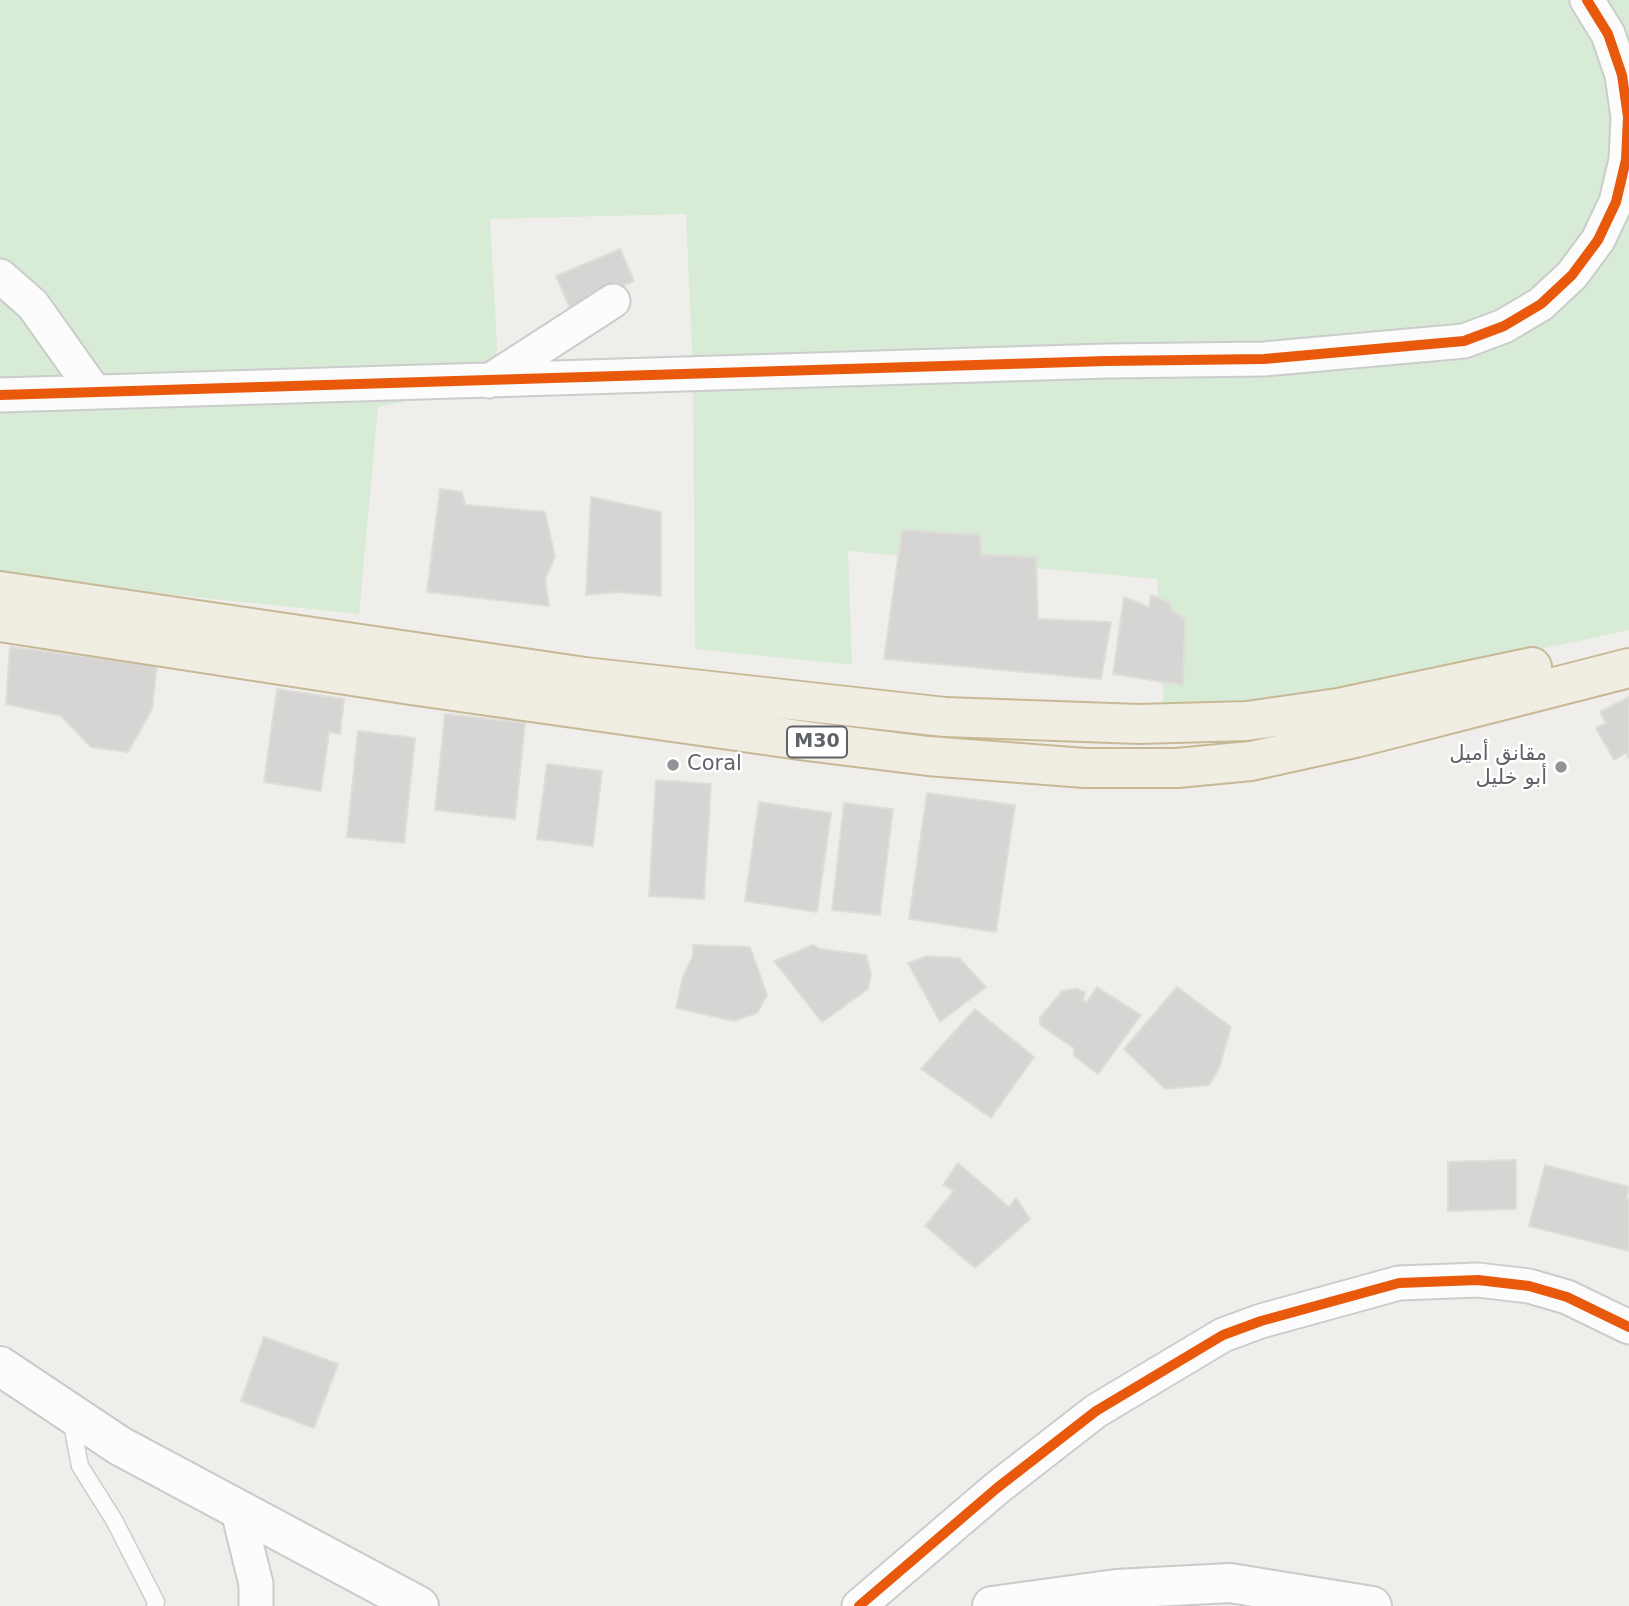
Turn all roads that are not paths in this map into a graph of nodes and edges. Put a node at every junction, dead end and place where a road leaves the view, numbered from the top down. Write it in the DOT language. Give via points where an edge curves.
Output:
graph roads {
  1 [pos="1587,0"];
  2 [pos="0,276"];
  3 [pos="612,301"];
  4 [pos="489,381"];
  5 [pos="94,391"];
  6 [pos="0,395"];
  7 [pos="0,591"];
  8 [pos="0,622"];
  9 [pos="1629,643"];
  10 [pos="1629,668"];
  11 [pos="1629,1327"];
  12 [pos="0,1366"];
  13 [pos="69,1412"];
  14 [pos="238,1511"];
  15 [pos="155,1606"];
  16 [pos="256,1606"];
  17 [pos="419,1606"];
  18 [pos="859,1606"];
  19 [pos="992,1606"];
  20 [pos="1372,1606"];
  1 -- 4 [label="street" via="1608,34 1622,75 1628,117 1626,160 1616,202 1598,240 1572,275 1541,304 1504,326 1464,341 1264,359"];
  2 -- 5 [label="street" via="33,305"];
  3 -- 4 [label="street"];
  4 -- 5 [label="street"];
  5 -- 6 [label="street"];
  7 -- 9 [label="highway, M30" via="585,677 944,717 1139,724 1247,721 1338,708"];
  8 -- 10 [label="highway, M30" via="807,741 1085,768 1177,768 1251,761"];
  11 -- 18 [label="street" via="1567,1297 1529,1286 1478,1280 1399,1283 1261,1321 1223,1335 1096,1411"];
  12 -- 13 [label="main road"];
  13 -- 14 [label="main road" via="120,1446"];
  13 -- 15 [label="lane" via="80,1465 114,1520"];
  14 -- 16 [label="street" via="256,1584"];
  14 -- 17 [label="main road"];
  19 -- 20 [label="main road" via="1116,1589 1230,1583"];
}
